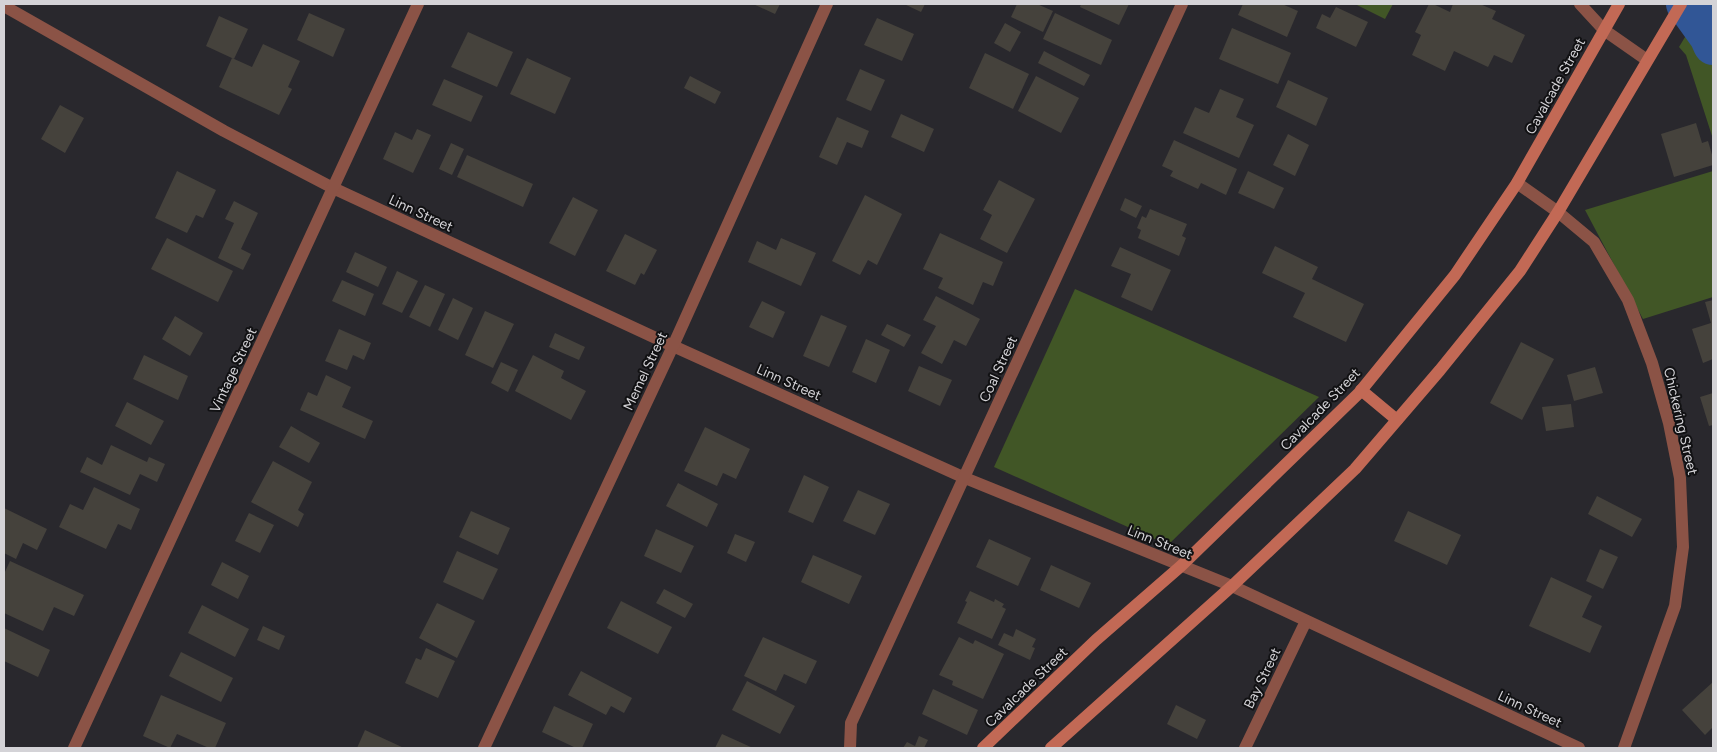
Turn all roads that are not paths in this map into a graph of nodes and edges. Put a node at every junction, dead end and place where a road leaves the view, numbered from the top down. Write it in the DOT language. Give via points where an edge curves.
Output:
graph roads {
  1 [pos="418,4"];
  2 [pos="827,4"];
  3 [pos="1182,4"];
  4 [pos="1580,4"];
  5 [pos="1619,4"];
  6 [pos="1681,4"];
  7 [pos="8,8"];
  8 [pos="1604,30"];
  9 [pos="1647,60"];
  10 [pos="1517,183"];
  11 [pos="333,188"];
  12 [pos="1558,212"];
  13 [pos="673,346"];
  14 [pos="1361,390"];
  15 [pos="1398,420"];
  16 [pos="965,478"];
  17 [pos="1181,566"];
  18 [pos="1232,586"];
  19 [pos="1306,621"];
  20 [pos="74,748"];
  21 [pos="484,748"];
  22 [pos="850,748"];
  23 [pos="983,748"];
  24 [pos="1051,748"];
  25 [pos="1245,748"];
  26 [pos="1580,748"];
  27 [pos="1624,748"];
  1 -- 11 [label="street, Vintage Street"];
  2 -- 13 [label="street, Memel Street"];
  3 -- 16 [label="street, Coal Street"];
  4 -- 8 [label="street"];
  5 -- 8 [label="main road, Cavalcade Street"];
  6 -- 9 [label="main road"];
  7 -- 11 [label="street, Linn Street"];
  8 -- 9 [label="street"];
  8 -- 10 [label="main road, Cavalcade Street"];
  9 -- 12 [label="main road"];
  10 -- 12 [label="street, Chickering Street"];
  10 -- 14 [label="main road, Cavalcade Street" via="1454,275"];
  11 -- 13 [label="street, Linn Street"];
  11 -- 20 [label="street, Vintage Street"];
  12 -- 15 [label="main road" via="1520,271"];
  12 -- 27 [label="street, Chickering Street" via="1594,242 1628,300 1652,363 1680,478 1683,547 1675,606"];
  13 -- 16 [label="street, Linn Street"];
  13 -- 21 [label="street, Memel Street"];
  14 -- 15 [label="main road"];
  14 -- 17 [label="main road, Cavalcade Street"];
  15 -- 18 [label="main road" via="1355,469"];
  16 -- 17 [label="street, Linn Street"];
  16 -- 22 [label="street, Coal Street" via="851,723"];
  17 -- 18 [label="street, Linn Street"];
  17 -- 23 [label="main road, Cavalcade Street" via="1096,640"];
  18 -- 19 [label="street, Linn Street"];
  18 -- 24 [label="main road"];
  19 -- 25 [label="street, Bay Street"];
  19 -- 26 [label="street, Linn Street"];
}
